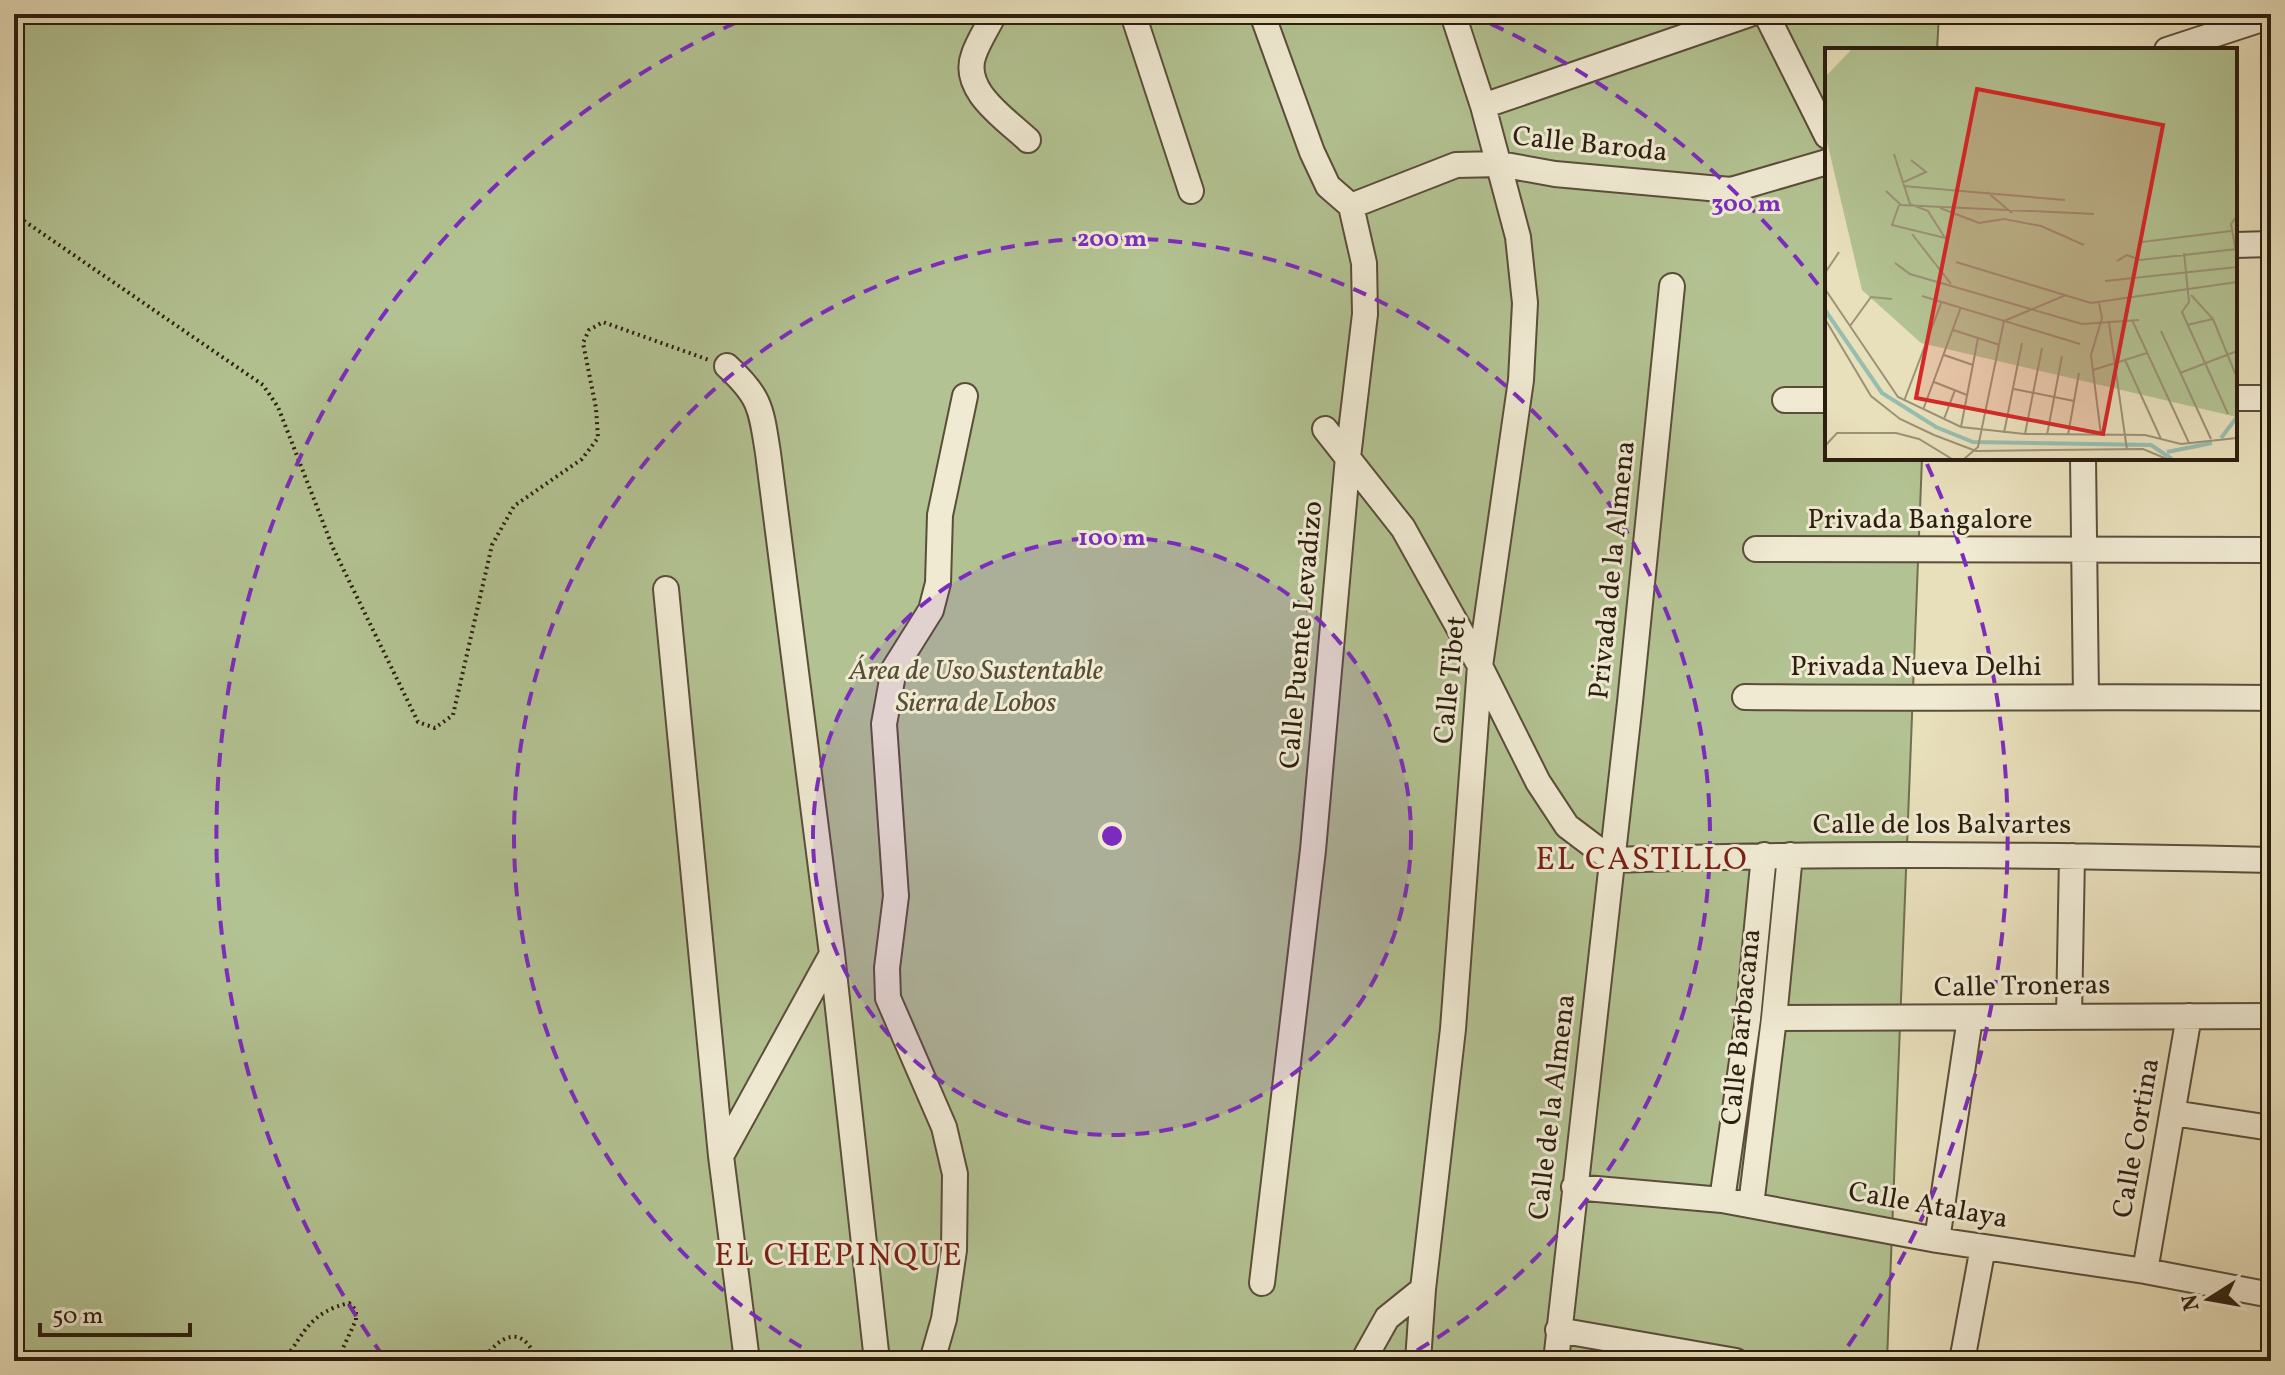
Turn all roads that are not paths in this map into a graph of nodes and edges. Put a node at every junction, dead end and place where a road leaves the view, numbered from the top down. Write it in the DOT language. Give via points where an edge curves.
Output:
graph roads {
  1 [pos="994,14"];
  2 [pos="1133,14"];
  3 [pos="1262,14"];
  4 [pos="1453,14"];
  5 [pos="1750,14"];
  6 [pos="1766,14"];
  7 [pos="2271,16"];
  8 [pos="2173,48"];
  9 [pos="1483,106"];
  10 [pos="1825,132"];
  11 [pos="1028,140"];
  12 [pos="1825,163"];
  13 [pos="1500,164"];
  14 [pos="1191,191"];
  15 [pos="1351,206"];
  16 [pos="2271,244"];
  17 [pos="2237,245"];
  18 [pos="1672,286"];
  19 [pos="727,366"];
  20 [pos="965,396"];
  21 [pos="2237,398"];
  22 [pos="2271,398"];
  23 [pos="1785,400"];
  24 [pos="1825,400"];
  25 [pos="1325,429"];
  26 [pos="1348,457"];
  27 [pos="2083,460"];
  28 [pos="1756,549"];
  29 [pos="2271,550"];
  30 [pos="2083,551"];
  31 [pos="666,589"];
  32 [pos="1480,666"];
  33 [pos="2086,696"];
  34 [pos="1745,697"];
  35 [pos="2271,698"];
  36 [pos="1764,855"];
  37 [pos="1790,855"];
  38 [pos="2072,856"];
  39 [pos="1612,860"];
  40 [pos="2271,860"];
  41 [pos="832,954"];
  42 [pos="2069,1016"];
  43 [pos="2189,1016"];
  44 [pos="2271,1016"];
  45 [pos="1774,1018"];
  46 [pos="1970,1018"];
  47 [pos="2173,1113"];
  48 [pos="2271,1128"];
  49 [pos="721,1156"];
  50 [pos="1574,1187"];
  51 [pos="1722,1200"];
  52 [pos="1751,1205"];
  53 [pos="1937,1240"];
  54 [pos="1983,1247"];
  55 [pos="2145,1271"];
  56 [pos="1262,1283"];
  57 [pos="1423,1289"];
  58 [pos="2271,1295"];
  59 [pos="1558,1330"];
  60 [pos="747,1361"];
  61 [pos="877,1361"];
  62 [pos="932,1361"];
  63 [pos="1363,1361"];
  64 [pos="1418,1361"];
  65 [pos="1556,1361"];
  66 [pos="1736,1361"];
  67 [pos="1962,1361"];
  1 -- 11 [label="street" via="972,56 971,76 981,95"];
  2 -- 14 [label="street"];
  3 -- 15 [label="street" via="1312,152 1328,186"];
  4 -- 9 [label="street, Calle Tibet"];
  5 -- 9 [label="street"];
  6 -- 10 [label="street"];
  7 -- 8 [label="street"];
  9 -- 13 [label="street, Calle Tibet"];
  12 -- 13 [label="street, Calle Baroda" via="1731,190"];
  13 -- 15 [label="street, Calle Baroda" via="1456,165"];
  13 -- 32 [label="street, Calle Tibet" via="1518,237 1525,303 1521,380"];
  15 -- 26 [label="street, Calle Puente Levadizo" via="1364,263 1365,314"];
  16 -- 17 [label="street"];
  18 -- 39 [label="street, Privada de la Almena"];
  19 -- 41 [label="street" via="750,387 761,409"];
  20 -- 62 [label="street" via="940,515 938,583 931,610 894,669 884,724 896,896 888,998 944,1127 955,1174 954,1250"];
  21 -- 22 [label="street"];
  23 -- 24 [label="street"];
  25 -- 26 [label="street"];
  26 -- 32 [label="street" via="1403,528"];
  26 -- 56 [label="street, Calle Puente Levadizo" via="1313,850"];
  27 -- 30 [label="street"];
  28 -- 30 [label="street, Privada Bangalore"];
  29 -- 30 [label="street, Privada Bangalore"];
  30 -- 33 [label="street"];
  31 -- 49 [label="street"];
  32 -- 39 [label="street" via="1538,782 1567,826"];
  32 -- 57 [label="street, Calle Tibet" via="1453,1029"];
  33 -- 34 [label="street, Privada Nueva Delhi"];
  33 -- 35 [label="street, Privada Nueva Delhi"];
  36 -- 37 [label="street, Calle de los Balvartes"];
  36 -- 39 [label="street, Calle de los Balvartes"];
  36 -- 51 [label="street, Calle Barbacana"];
  37 -- 38 [label="street, Calle de los Balvartes"];
  37 -- 45 [label="street, Calle Barbacana"];
  38 -- 40 [label="street, Calle de los Balvartes"];
  38 -- 42 [label="street"];
  39 -- 50 [label="street, Calle de la Almena"];
  41 -- 49 [label="street"];
  41 -- 61 [label="street"];
  42 -- 43 [label="street, Calle Troneras"];
  42 -- 46 [label="street, Calle Troneras"];
  43 -- 44 [label="street, Calle Troneras"];
  43 -- 47 [label="street, Calle Cortina"];
  45 -- 46 [label="street, Calle Troneras"];
  45 -- 52 [label="street, Calle Barbacana"];
  46 -- 53 [label="street"];
  47 -- 48 [label="street"];
  47 -- 55 [label="street, Calle Cortina"];
  49 -- 60 [label="street"];
  50 -- 51 [label="street, Calle Atalaya"];
  50 -- 59 [label="street, Calle de la Almena"];
  51 -- 52 [label="street, Calle Atalaya"];
  52 -- 53 [label="street, Calle Atalaya"];
  53 -- 54 [label="street, Calle Atalaya"];
  54 -- 55 [label="street, Calle Atalaya"];
  54 -- 67 [label="street"];
  55 -- 58 [label="street, Calle Atalaya"];
  57 -- 63 [label="street" via="1387,1318"];
  57 -- 64 [label="street, Calle Tibet"];
  59 -- 65 [label="street, Calle de la Almena"];
  59 -- 66 [label="street"];
}
